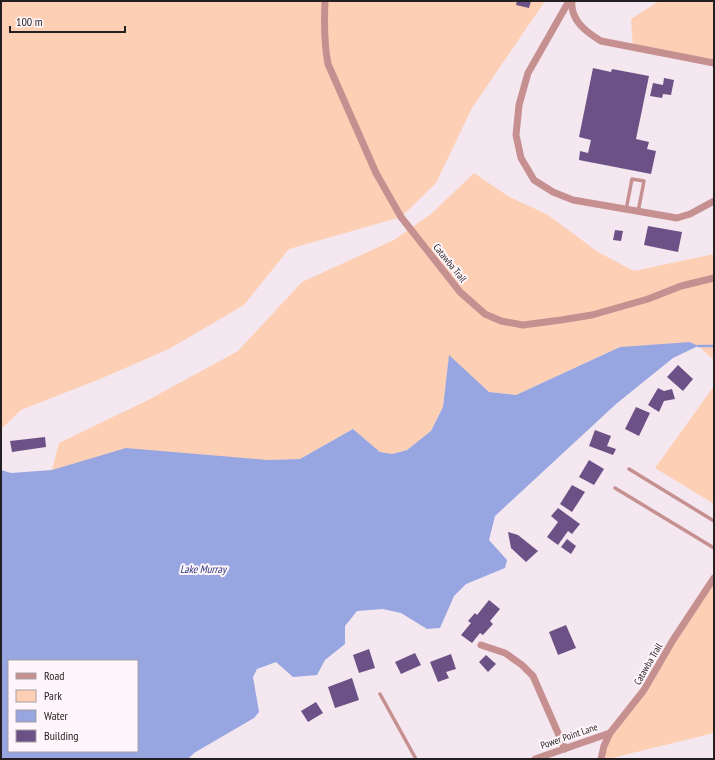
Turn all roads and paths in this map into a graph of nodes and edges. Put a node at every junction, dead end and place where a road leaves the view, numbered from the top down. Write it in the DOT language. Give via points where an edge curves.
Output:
graph roads {
  1 [pos="325,1"];
  2 [pos="570,1"];
  3 [pos="714,63"];
  4 [pos="714,201"];
  5 [pos="626,210"];
  6 [pos="638,212"];
  7 [pos="714,278"];
  8 [pos="629,469"];
  9 [pos="615,488"];
  10 [pos="714,521"];
  11 [pos="714,548"];
  12 [pos="714,578"];
  13 [pos="481,645"];
  14 [pos="380,694"];
  15 [pos="610,733"];
  16 [pos="565,749"];
  17 [pos="416,759"];
  18 [pos="535,759"];
  19 [pos="601,759"];
  1 -- 7 [label="street, Catawba Trail" via="324,36 328,64 376,173 410,229 460,292 485,314 501,321 523,325 561,320 592,315"];
  2 -- 3 [label="street" via="574,17 588,33 601,41"];
  2 -- 5 [label="street" via="528,74 519,105 516,135 521,158 534,180 553,192 573,200"];
  4 -- 6 [label="street" via="677,218"];
  5 -- 6 [label="street"];
  5 -- 6 [label="lane" via="632,179 644,181"];
  8 -- 10 [label="lane"];
  9 -- 11 [label="lane"];
  12 -- 15 [label="street, Catawba Trail" via="672,640 644,690"];
  13 -- 16 [label="street" via="505,653 533,676"];
  14 -- 17 [label="lane"];
  15 -- 16 [label="street, Power Point Lane"];
  15 -- 19 [label="street, Catawba Trail"];
  16 -- 18 [label="street, Power Point Lane"];
}
